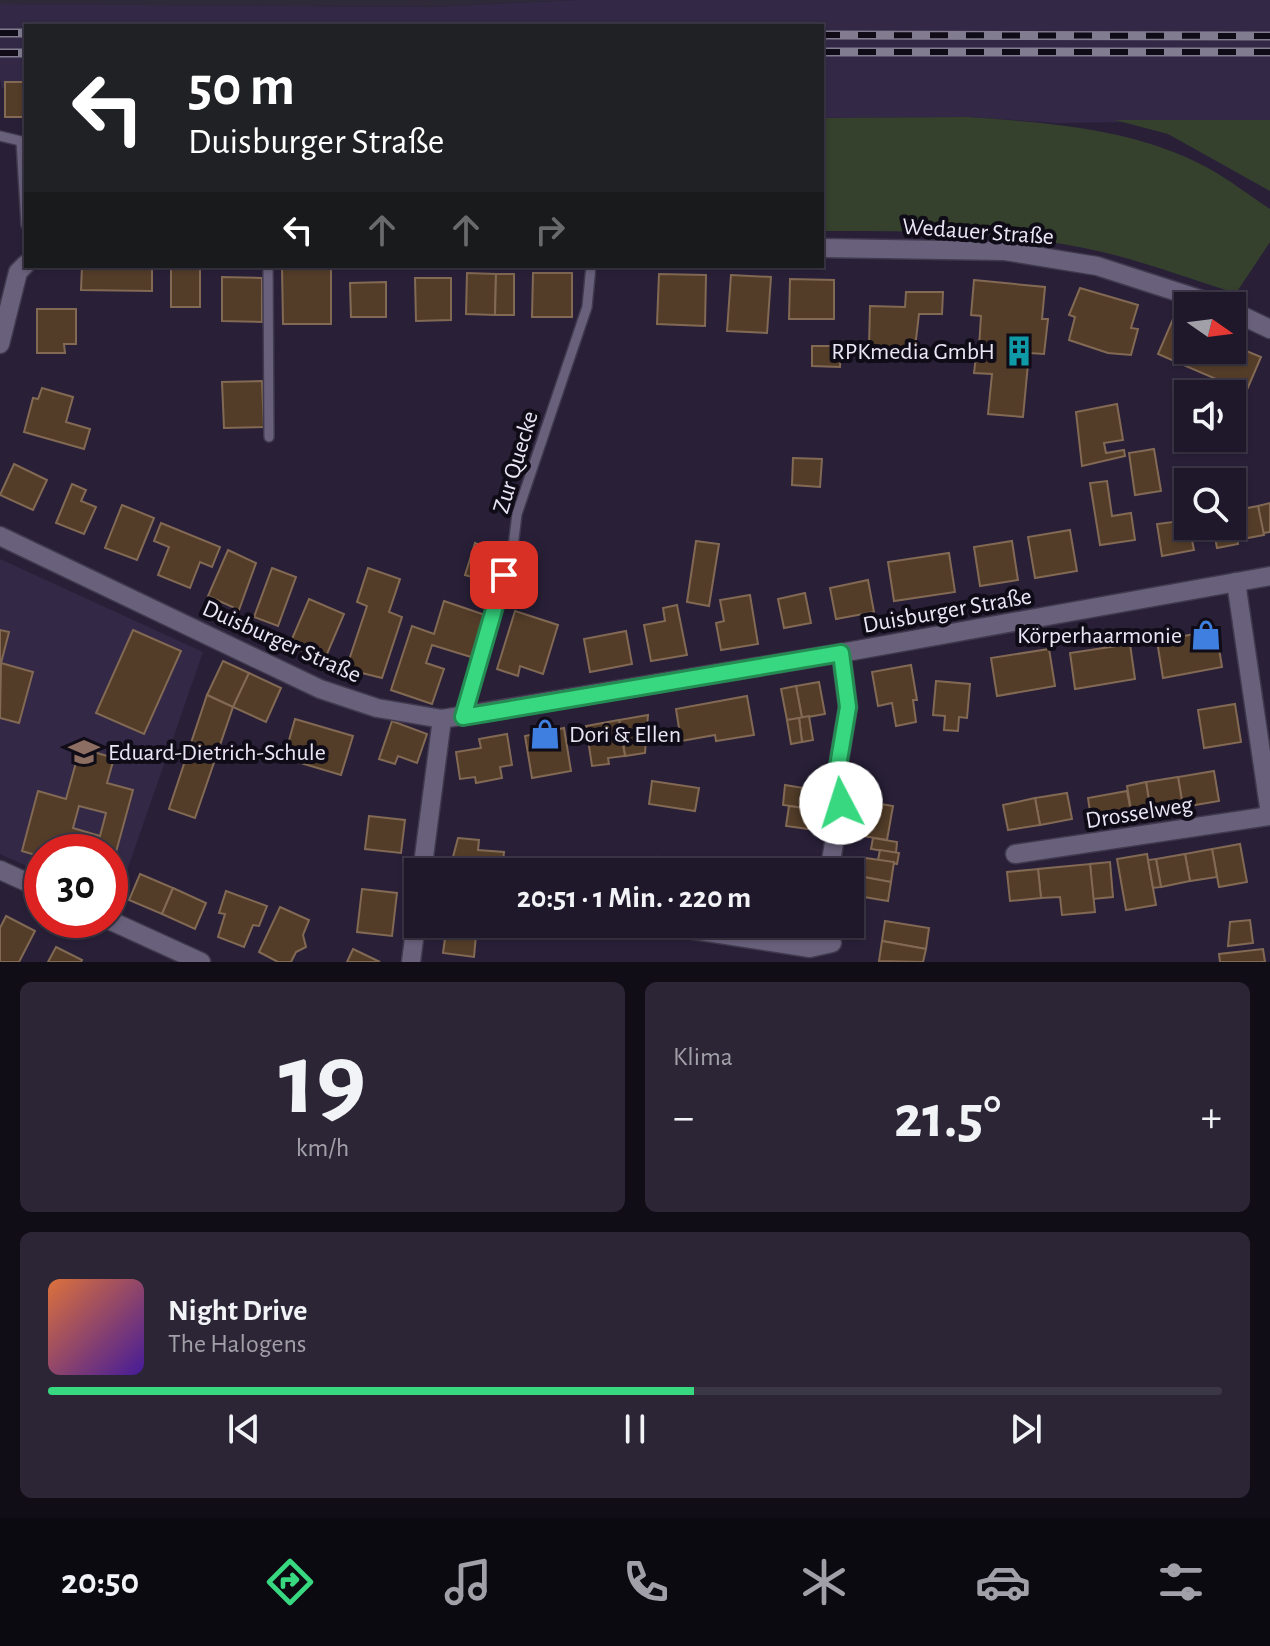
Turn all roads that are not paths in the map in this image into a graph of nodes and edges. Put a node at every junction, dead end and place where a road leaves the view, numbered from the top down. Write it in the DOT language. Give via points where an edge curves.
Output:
graph roads {
  1 [pos="0,136"];
  2 [pos="24,141"];
  3 [pos="824,248"];
  4 [pos="24,266"];
  5 [pos="268,268"];
  6 [pos="591,268"];
  7 [pos="1178,292"];
  8 [pos="1246,318"];
  9 [pos="1270,329"];
  10 [pos="0,344"];
  11 [pos="269,437"];
  12 [pos="0,536"];
  13 [pos="1270,576"];
  14 [pos="1236,582"];
  15 [pos="841,653"];
  16 [pos="463,717"];
  17 [pos="442,719"];
  18 [pos="1270,815"];
  19 [pos="1015,854"];
  20 [pos="424,858"];
  21 [pos="831,858"];
  22 [pos="0,870"];
  23 [pos="24,881"];
  24 [pos="128,929"];
  25 [pos="414,938"];
  26 [pos="745,938"];
  27 [pos="831,938"];
  28 [pos="201,962"];
  29 [pos="411,962"];
  1 -- 2 [label="lane"];
  3 -- 7 [label="street, Wedauer Straße" via="1005,251 1097,266"];
  4 -- 10 [label="street"];
  5 -- 11 [label="lane"];
  6 -- 16 [label="lane, Zur Quecke" via="587,307 517,514 513,547"];
  8 -- 9 [label="street"];
  12 -- 17 [label="street, Duisburger Straße" via="320,689 377,708"];
  13 -- 14 [label="street, Duisburger Straße"];
  14 -- 15 [label="street, Duisburger Straße"];
  14 -- 18 [label="street"];
  15 -- 16 [label="street, Duisburger Straße"];
  15 -- 21 [label="street" via="848,707 835,784 841,803"];
  16 -- 17 [label="street, Duisburger Straße"];
  17 -- 20 [label="street"];
  18 -- 19 [label="street, Drosselweg"];
  22 -- 23 [label="street"];
  24 -- 28 [label="street"];
  25 -- 29 [label="street"];
  26 -- 27 [label="street" via="810,948 832,943"];
}
